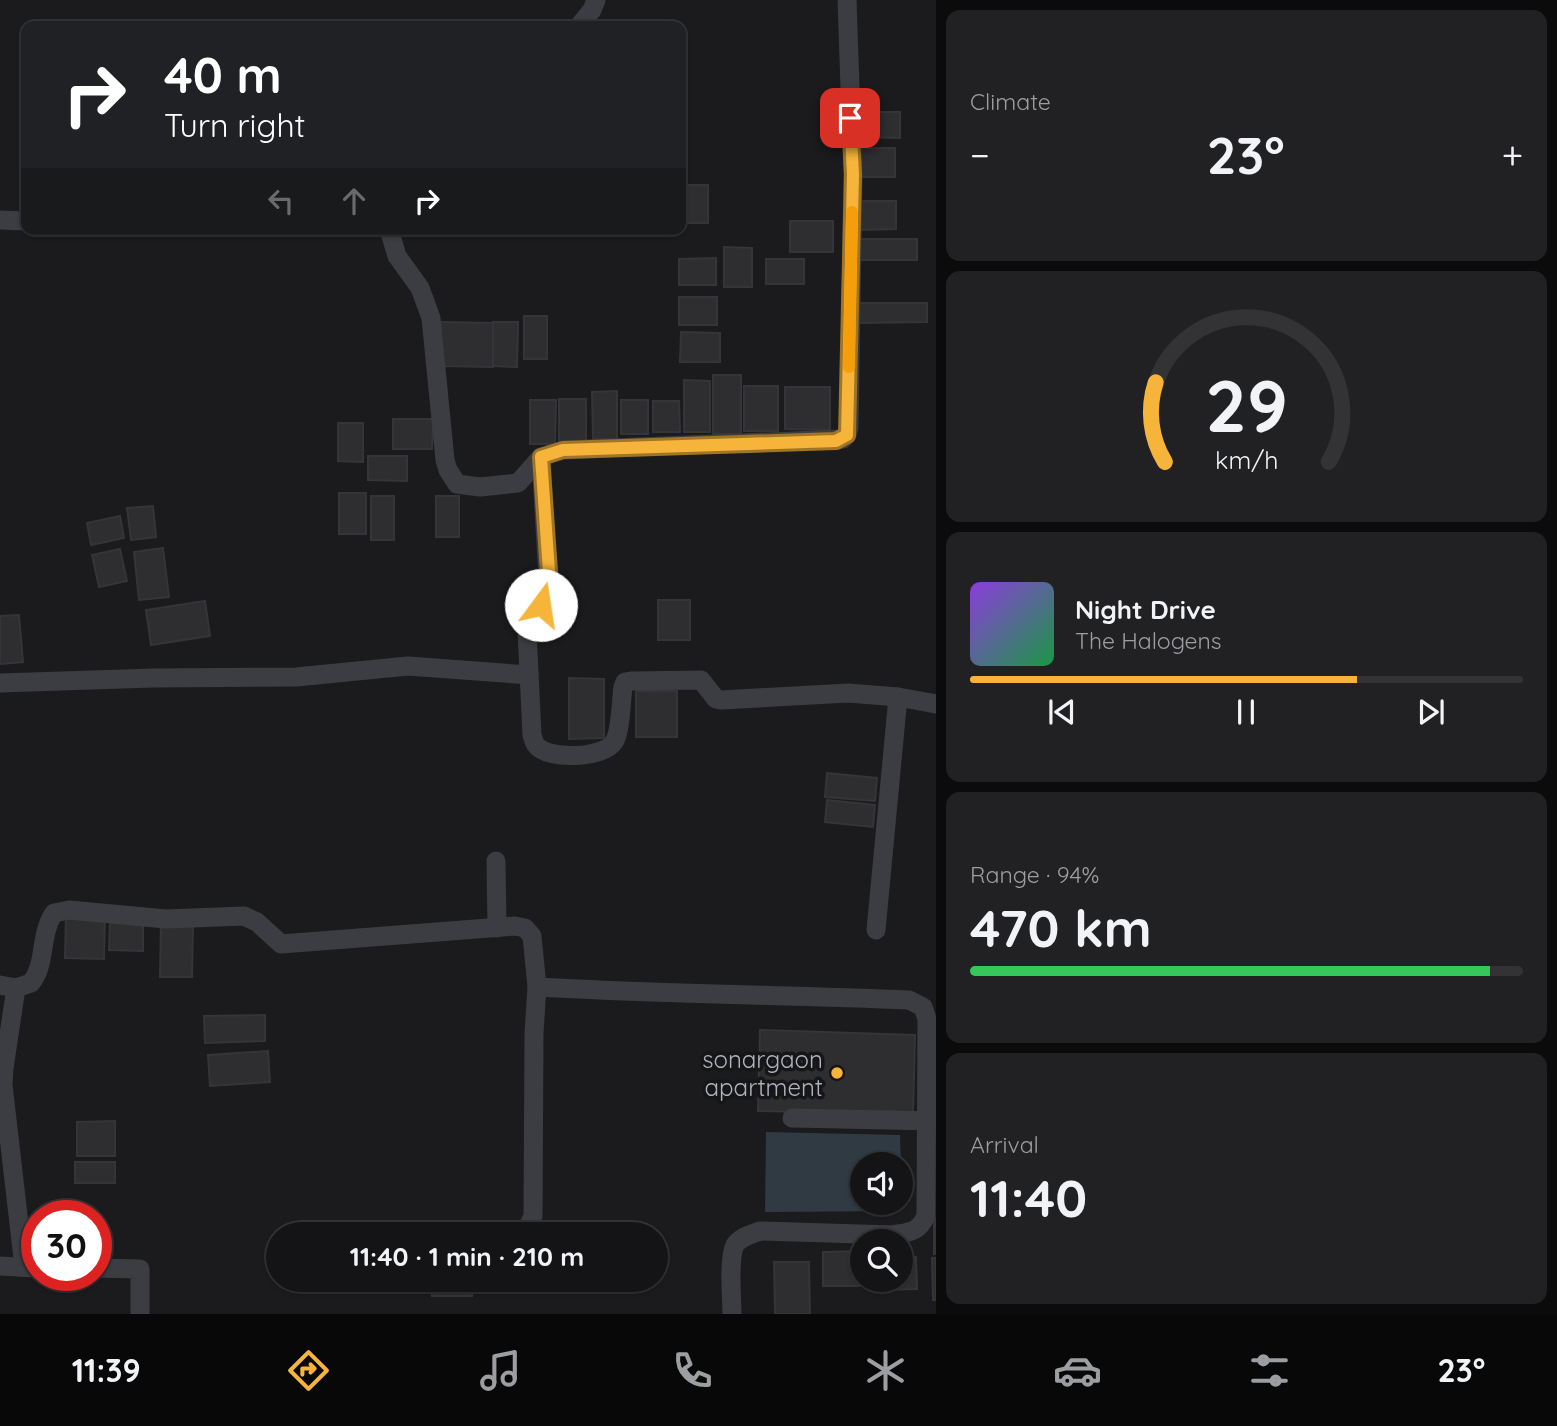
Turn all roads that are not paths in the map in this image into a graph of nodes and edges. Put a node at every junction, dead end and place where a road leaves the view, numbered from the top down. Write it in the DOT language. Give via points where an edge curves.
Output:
graph roads {
  1 [pos="596,0"];
  2 [pos="847,0"];
  3 [pos="583,21"];
  4 [pos="0,220"];
  5 [pos="21,221"];
  6 [pos="391,235"];
  7 [pos="541,457"];
  8 [pos="529,675"];
  9 [pos="0,683"];
  10 [pos="898,697"];
  11 [pos="936,704"];
  12 [pos="496,861"];
  13 [pos="497,928"];
  14 [pos="876,930"];
  15 [pos="8,987"];
  16 [pos="537,987"];
  17 [pos="792,1118"];
  18 [pos="932,1120"];
  19 [pos="21,1204"];
  20 [pos="531,1222"];
  21 [pos="0,1266"];
  22 [pos="21,1267"];
  23 [pos="112,1268"];
  24 [pos="140,1314"];
  25 [pos="732,1314"];
  1 -- 3 [label="street"];
  2 -- 7 [label="street" via="853,174 847,435 836,441 563,450"];
  4 -- 5 [label="street"];
  6 -- 7 [label="street" via="397,256 420,288 431,318 445,460 452,478 465,487 518,483"];
  7 -- 8 [label="street" via="550,586 548,600 527,615"];
  8 -- 9 [label="street" via="408,666 296,677"];
  8 -- 10 [label="street" via="534,744 550,754 580,755 609,748 616,740 623,687 631,681 696,679 720,701 848,693"];
  10 -- 11 [label="street"];
  10 -- 14 [label="street"];
  12 -- 13 [label="street"];
  13 -- 15 [label="street" via="281,944 244,916 166,919 69,910 54,913 49,920 38,972 31,983"];
  13 -- 16 [label="street" via="524,928 532,936"];
  15 -- 19 [label="street" via="4,1085"];
  16 -- 18 [label="street" via="909,1000 923,1007 927,1019"];
  16 -- 20 [label="street"];
  17 -- 18 [label="street"];
  18 -- 25 [label="street" via="926,1216 921,1227 892,1235 760,1231 746,1236 736,1245 732,1261"];
  21 -- 22 [label="street"];
  23 -- 24 [label="street" via="139,1269"];
}
